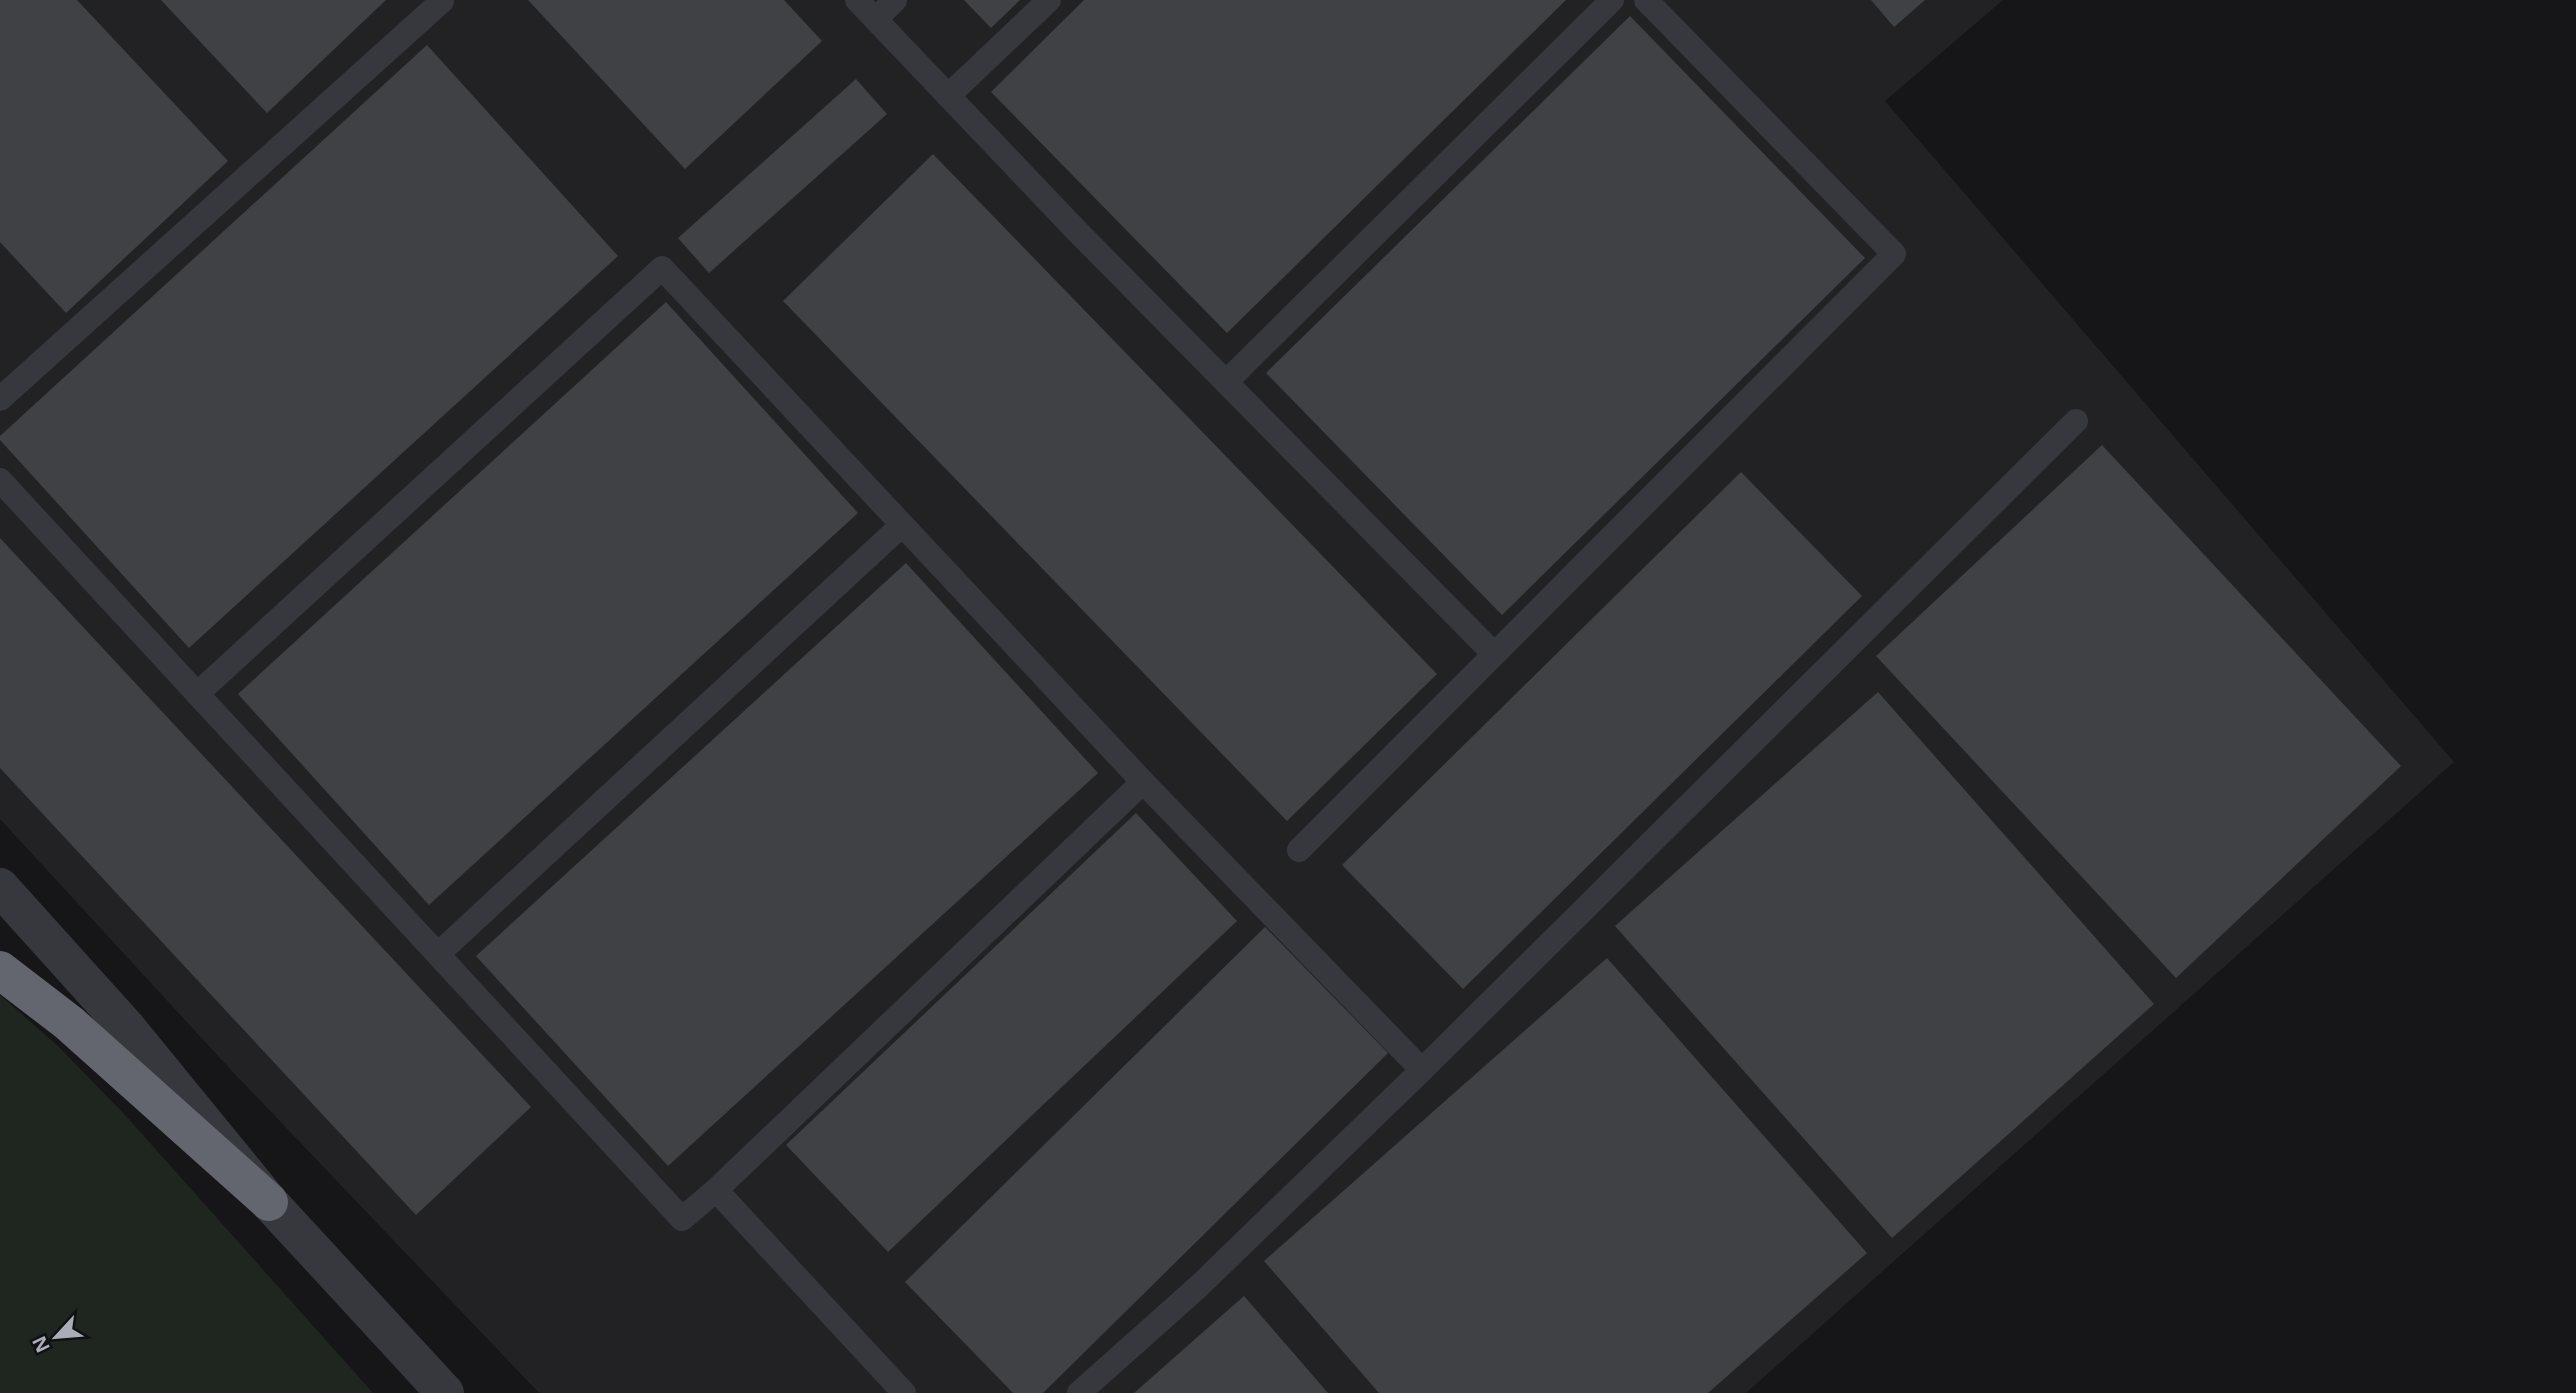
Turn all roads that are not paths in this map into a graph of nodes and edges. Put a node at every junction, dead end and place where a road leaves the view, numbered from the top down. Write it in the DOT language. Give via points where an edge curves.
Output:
graph roads {
  1 [pos="857,0"];
  2 [pos="895,0"];
  3 [pos="1049,0"];
  4 [pos="1612,0"];
  5 [pos="1646,0"];
  6 [pos="442,1"];
  7 [pos="876,19"];
  8 [pos="948,96"];
  9 [pos="1226,382"];
  10 [pos="0,399"];
  11 [pos="2076,421"];
  12 [pos="0,480"];
  13 [pos="902,525"];
  14 [pos="1494,654"];
  15 [pos="197,694"];
  16 [pos="1143,782"];
  17 [pos="1299,850"];
  18 [pos="0,887"];
  19 [pos="438,954"];
  20 [pos="0,970"];
  21 [pos="1422,1070"];
  22 [pos="716,1190"];
  23 [pos="269,1202"];
  24 [pos="445,1393"];
  25 [pos="904,1393"];
  26 [pos="1079,1393"];
  1 -- 7 [label="lane"];
  2 -- 7 [label="lane"];
  3 -- 8 [label="lane"];
  4 -- 9 [label="lane"];
  5 -- 14 [label="lane" via="1894,254"];
  6 -- 10 [label="lane"];
  7 -- 8 [label="lane"];
  8 -- 9 [label="lane"];
  9 -- 14 [label="lane"];
  11 -- 21 [label="lane"];
  12 -- 15 [label="lane"];
  13 -- 15 [label="lane" via="662,268"];
  13 -- 16 [label="lane"];
  13 -- 19 [label="lane"];
  14 -- 17 [label="lane"];
  15 -- 19 [label="lane"];
  16 -- 21 [label="lane"];
  16 -- 22 [label="lane"];
  18 -- 23 [label="street" via="127,1028"];
  19 -- 22 [label="lane" via="682,1219"];
  20 -- 23 [label="highway" via="69,1023"];
  21 -- 26 [label="lane" via="1198,1287"];
  22 -- 25 [label="lane"];
  23 -- 24 [label="street"];
}
